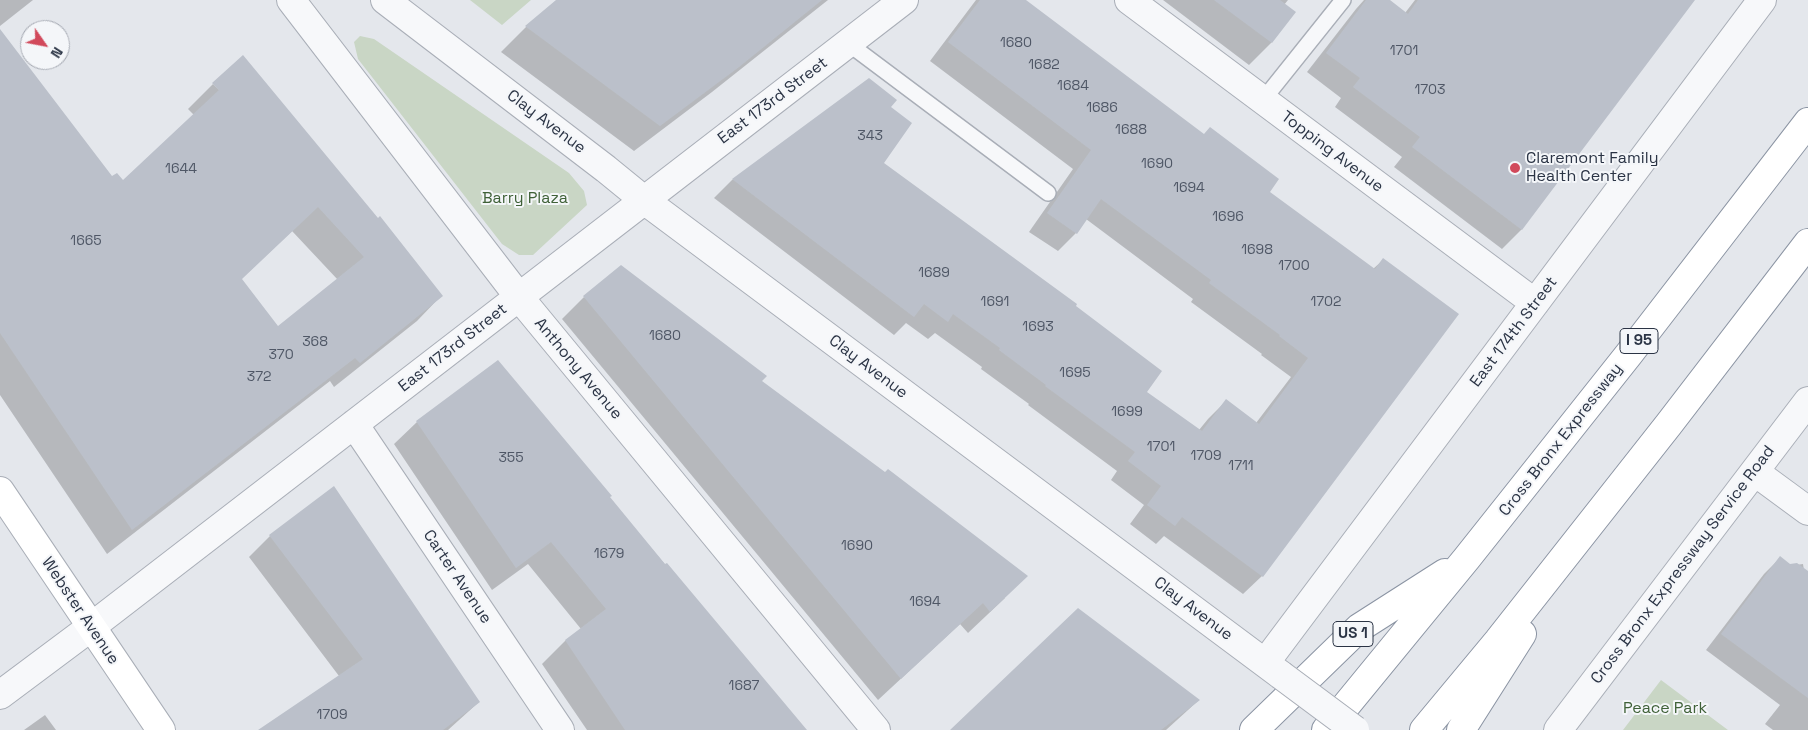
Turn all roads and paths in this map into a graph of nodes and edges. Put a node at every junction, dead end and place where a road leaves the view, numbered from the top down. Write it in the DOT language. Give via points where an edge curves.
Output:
graph roads {
  1 [pos="291,0"];
  2 [pos="385,0"];
  3 [pos="904,0"];
  4 [pos="1129,0"];
  5 [pos="1343,0"];
  6 [pos="1762,0"];
  7 [pos="849,44"];
  8 [pos="1263,100"];
  9 [pos="1808,122"];
  10 [pos="1048,193"];
  11 [pos="644,200"];
  12 [pos="1808,243"];
  13 [pos="518,297"];
  14 [pos="1535,303"];
  15 [pos="1808,401"];
  16 [pos="354,424"];
  17 [pos="1755,472"];
  18 [pos="0,492"];
  19 [pos="1808,511"];
  20 [pos="1598,514"];
  21 [pos="1467,558"];
  22 [pos="91,627"];
  23 [pos="1273,669"];
  24 [pos="0,695"];
  25 [pos="160,730"];
  26 [pos="560,730"];
  27 [pos="876,730"];
  28 [pos="1254,730"];
  29 [pos="1326,730"];
  30 [pos="1355,730"];
  31 [pos="1424,730"];
  32 [pos="1461,730"];
  33 [pos="1558,730"];
  1 -- 13 [label="street, Anthony Avenue"];
  2 -- 11 [label="street, Clay Avenue"];
  3 -- 7 [label="street, East 173rd Street"];
  4 -- 8 [label="street, Topping Avenue"];
  5 -- 8 [label="lane"];
  6 -- 14 [label="street, East 174th Street"];
  7 -- 10 [label="lane"];
  7 -- 11 [label="street, East 173rd Street"];
  8 -- 14 [label="street, Topping Avenue"];
  9 -- 21 [label="main road, Cross Bronx Expressway / I 95"];
  11 -- 13 [label="street, East 173rd Street"];
  11 -- 23 [label="street, Clay Avenue"];
  12 -- 20 [label="main road"];
  13 -- 16 [label="street, East 173rd Street"];
  13 -- 27 [label="street, Anthony Avenue"];
  14 -- 23 [label="street, East 174th Street"];
  15 -- 17 [label="street, Cross Bronx Expressway Service Road"];
  16 -- 22 [label="street, East 173rd Street"];
  16 -- 26 [label="street, Carter Avenue"];
  17 -- 19 [label="street"];
  17 -- 33 [label="street, Cross Bronx Expressway Service Road"];
  18 -- 22 [label="main road, Webster Avenue"];
  20 -- 31 [label="main road"];
  20 -- 32 [label="main road"];
  21 -- 28 [label="main road, US 1" via="1359,628"];
  21 -- 29 [label="main road, Cross Bronx Expressway / I 95"];
  22 -- 24 [label="street, East 173rd Street"];
  22 -- 25 [label="main road, Webster Avenue"];
  23 -- 30 [label="street, Clay Avenue, bridge"];
}
